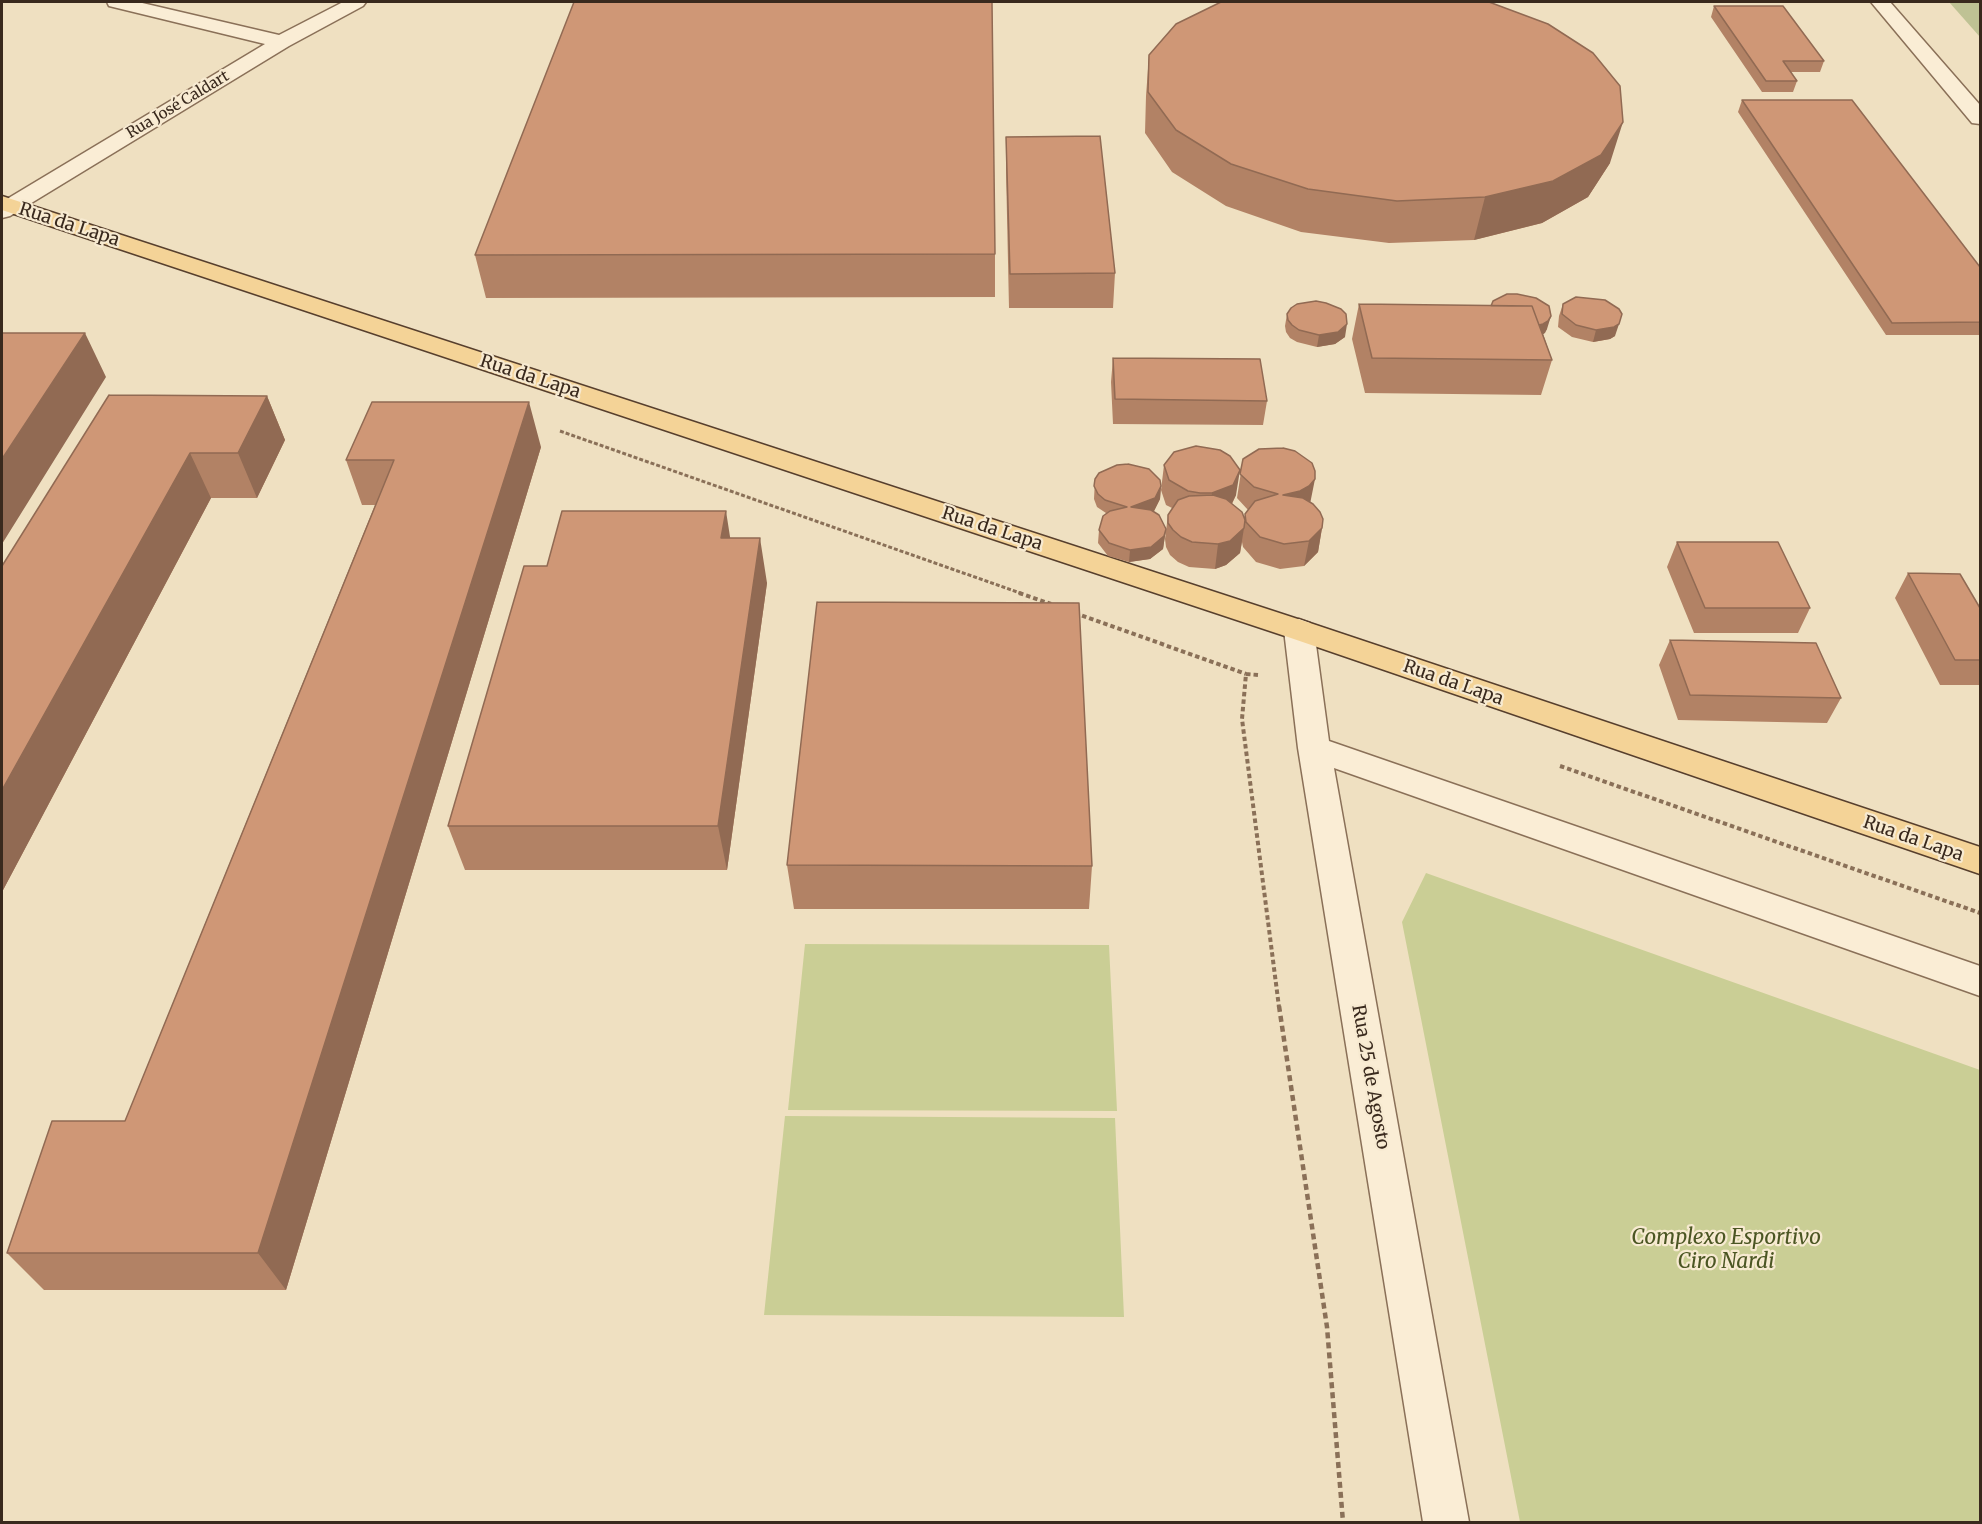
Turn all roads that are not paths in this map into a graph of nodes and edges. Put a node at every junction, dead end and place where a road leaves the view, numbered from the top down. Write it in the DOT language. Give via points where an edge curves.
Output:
graph roads {
  1 [pos="116,2"];
  2 [pos="356,2"];
  3 [pos="1880,2"];
  4 [pos="282,42"];
  5 [pos="1980,118"];
  6 [pos="5,207"];
  7 [pos="1299,630"];
  8 [pos="1314,748"];
  9 [pos="1980,861"];
  10 [pos="1980,981"];
  11 [pos="1446,1522"];
  1 -- 4 [label="street"];
  2 -- 4 [label="street, Rua José Caldart"];
  3 -- 5 [label="street"];
  4 -- 6 [label="street, Rua José Caldart"];
  6 -- 7 [label="main road, Rua da Lapa"];
  7 -- 8 [label="street, Rua 25 de Agosto"];
  7 -- 9 [label="main road, Rua da Lapa"];
  8 -- 10 [label="street"];
  8 -- 11 [label="street, Rua 25 de Agosto"];
}
